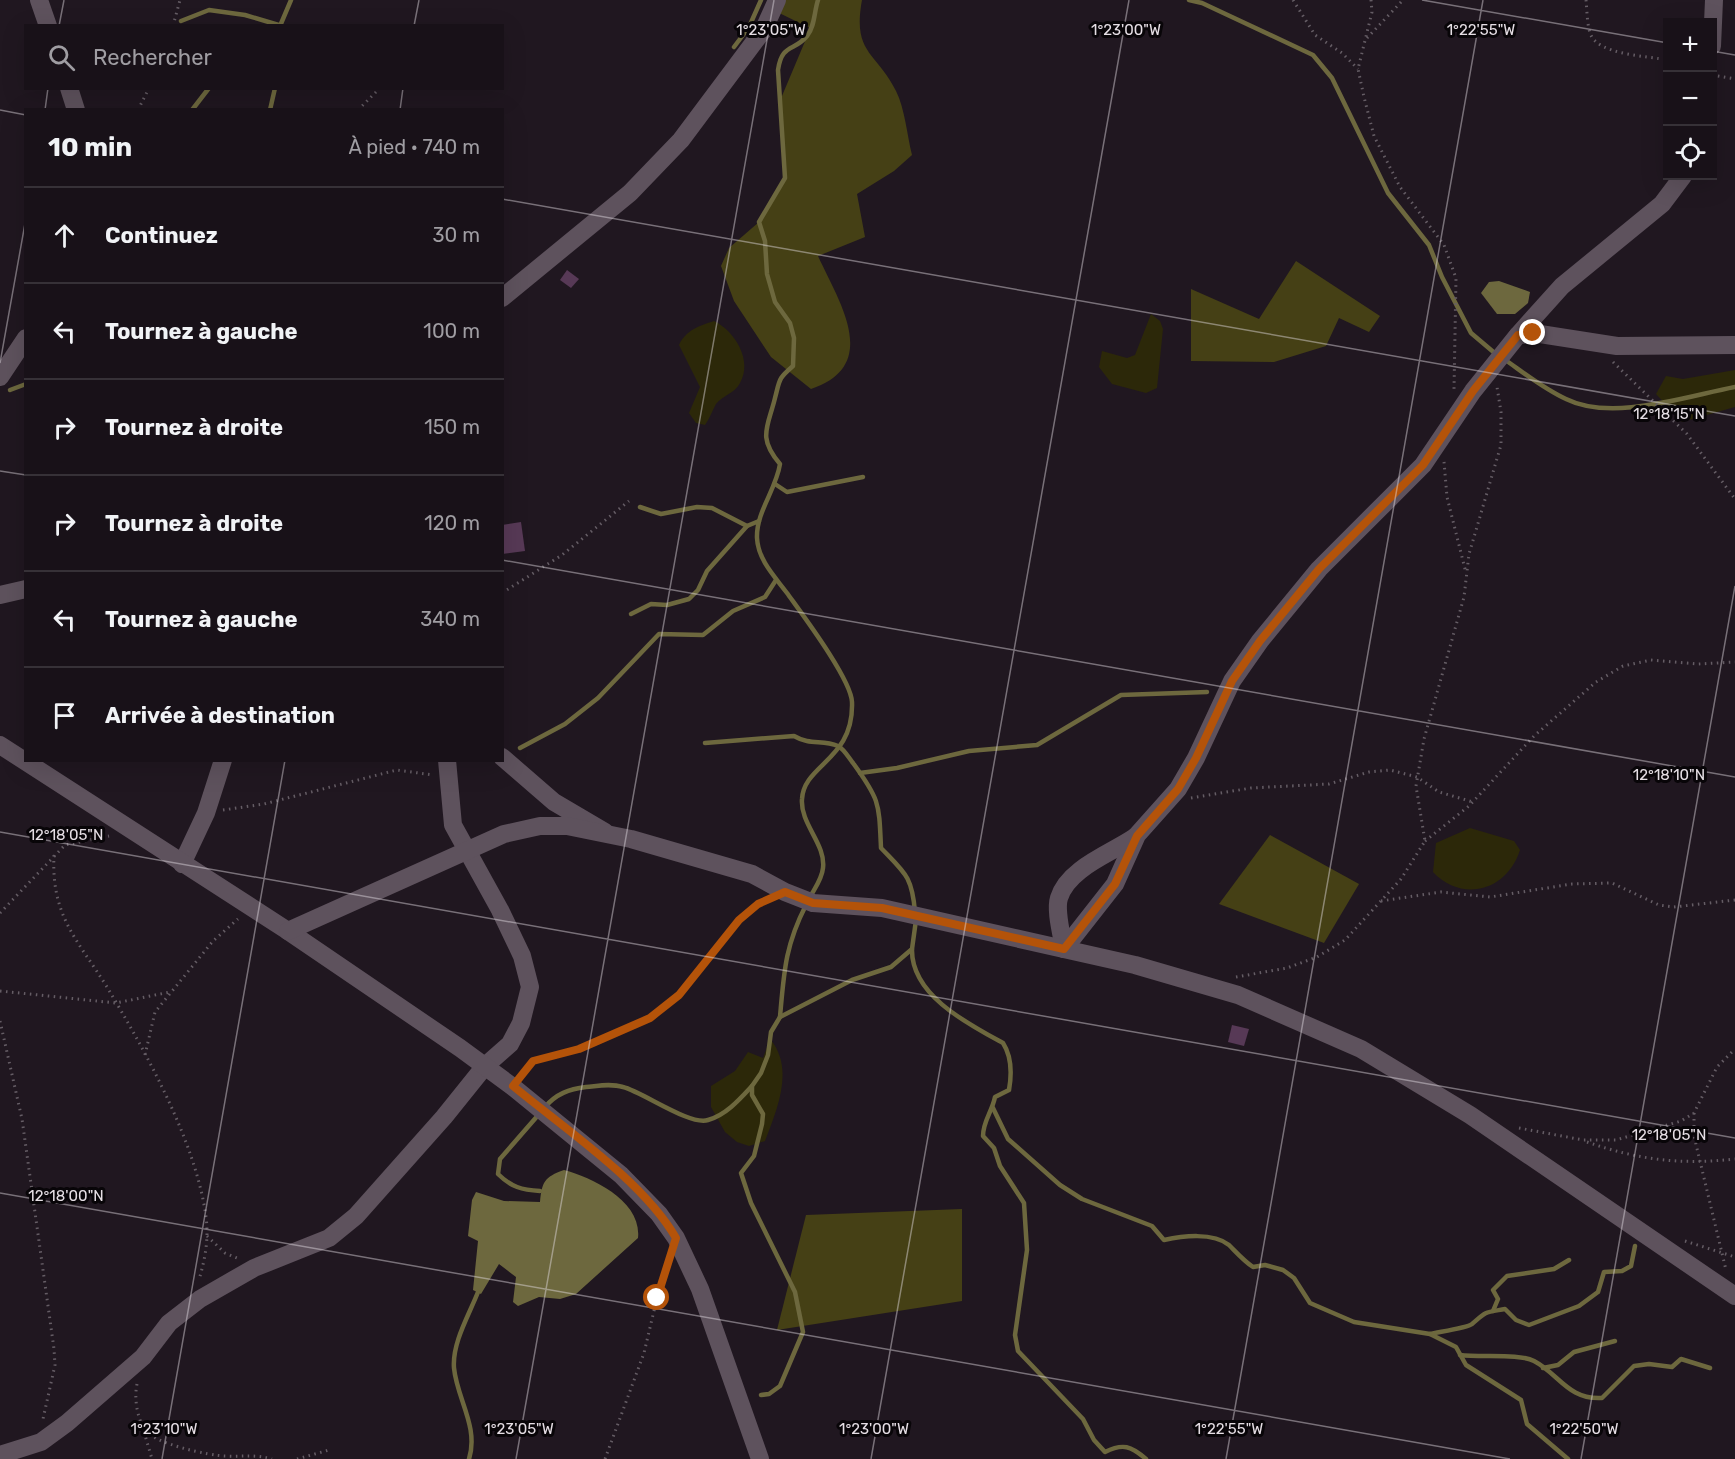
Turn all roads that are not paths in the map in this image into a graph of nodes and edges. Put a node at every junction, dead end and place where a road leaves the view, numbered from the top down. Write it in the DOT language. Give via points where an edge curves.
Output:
graph roads {
  1 [pos="39,0"];
  2 [pos="777,0"];
  3 [pos="1714,0"];
  4 [pos="1714,18"];
  5 [pos="47,24"];
  6 [pos="70,90"];
  7 [pos="75,108"];
  8 [pos="1680,180"];
  9 [pos="504,296"];
  10 [pos="1518,335"];
  11 [pos="24,341"];
  12 [pos="1735,345"];
  13 [pos="0,377"];
  14 [pos="24,589"];
  15 [pos="0,595"];
  16 [pos="0,745"];
  17 [pos="504,759"];
  18 [pos="24,761"];
  19 [pos="26,762"];
  20 [pos="222,762"];
  21 [pos="448,769"];
  22 [pos="609,835"];
  23 [pos="1137,836"];
  24 [pos="465,851"];
  25 [pos="183,864"];
  26 [pos="288,932"];
  27 [pos="1064,949"];
  28 [pos="485,1066"];
  29 [pos="1734,1296"];
  30 [pos="0,1455"];
  31 [pos="760,1459"];
  1 -- 5 [label="street"];
  2 -- 9 [label="street" via="764,28 681,140 630,193"];
  3 -- 4 [label="street"];
  6 -- 7 [label="street"];
  8 -- 10 [label="street" via="1662,204 1562,286"];
  10 -- 12 [label="street" via="1540,334 1617,346"];
  10 -- 23 [label="street" via="1423,465 1319,569 1260,641 1232,681 1178,789"];
  11 -- 13 [label="street"];
  14 -- 15 [label="street"];
  16 -- 18 [label="street"];
  17 -- 22 [label="street" via="554,802"];
  19 -- 25 [label="street"];
  20 -- 25 [label="street" via="206,813"];
  21 -- 24 [label="street" via="453,825"];
  22 -- 24 [label="street" via="567,826 540,826 504,834"];
  22 -- 27 [label="street" via="752,874 813,903 882,908"];
  23 -- 27 [label="street" via="1115,884"];
  23 -- 27 [label="street" via="1079,871 1066,885 1059,899"];
  24 -- 26 [label="street"];
  24 -- 28 [label="street" via="522,956 530,987 521,1023 510,1044"];
  25 -- 26 [label="street"];
  26 -- 28 [label="street"];
  27 -- 29 [label="street" via="1135,965 1238,996 1361,1049 1470,1115"];
  28 -- 30 [label="street" via="356,1216 329,1238 262,1265 200,1299 169,1323 143,1357 68,1424 41,1442"];
  28 -- 31 [label="street" via="627,1181 676,1238 700,1289"];
}
